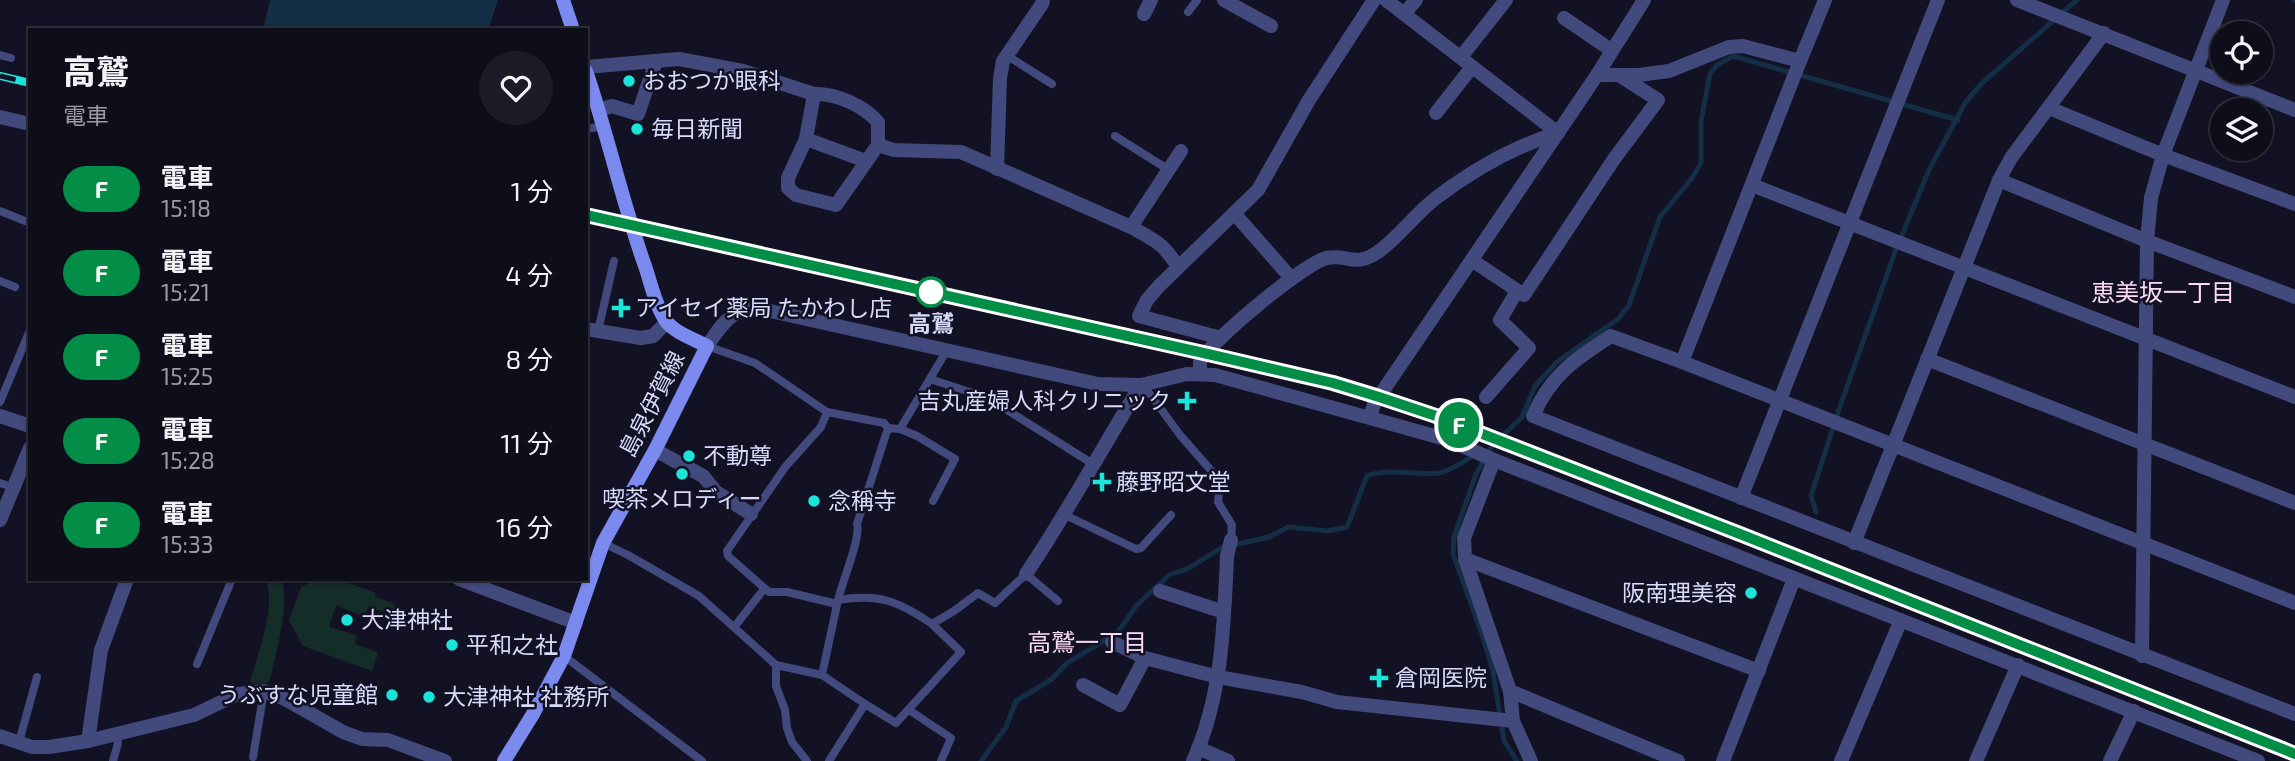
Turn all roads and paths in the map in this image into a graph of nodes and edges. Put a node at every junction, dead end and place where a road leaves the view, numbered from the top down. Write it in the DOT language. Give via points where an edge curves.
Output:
graph roads {
  1 [pos="563,0"];
  2 [pos="1042,0"];
  3 [pos="1151,0"];
  4 [pos="1197,0"];
  5 [pos="1224,0"];
  6 [pos="1374,0"];
  7 [pos="1386,0"];
  8 [pos="1416,0"];
  9 [pos="1506,0"];
  10 [pos="1644,0"];
  11 [pos="1825,0"];
  12 [pos="1938,0"];
  13 [pos="2017,0"];
  14 [pos="2223,0"];
  15 [pos="1188,12"];
  16 [pos="1144,14"];
  17 [pos="1404,14"];
  18 [pos="1564,19"];
  19 [pos="1271,26"];
  20 [pos="572,28"];
  21 [pos="2104,33"];
  22 [pos="1611,50"];
  23 [pos="0,55"];
  24 [pos="1006,55"];
  25 [pos="10,58"];
  26 [pos="656,61"];
  27 [pos="1466,62"];
  28 [pos="2195,68"];
  29 [pos="588,69"];
  30 [pos="1796,70"];
  31 [pos="588,75"];
  32 [pos="1597,75"];
  33 [pos="1619,75"];
  34 [pos="1052,83"];
  35 [pos="814,94"];
  36 [pos="2049,108"];
  37 [pos="599,110"];
  38 [pos="2295,110"];
  39 [pos="1436,114"];
  40 [pos="0,117"];
  41 [pos="28,124"];
  42 [pos="605,126"];
  43 [pos="588,129"];
  44 [pos="1558,133"];
  45 [pos="1115,136"];
  46 [pos="806,139"];
  47 [pos="878,145"];
  48 [pos="1181,151"];
  49 [pos="2163,155"];
  50 [pos="866,161"];
  51 [pos="997,169"];
  52 [pos="1169,170"];
  53 [pos="1999,180"];
  54 [pos="1752,185"];
  55 [pos="2295,204"];
  56 [pos="0,211"];
  57 [pos="1234,213"];
  58 [pos="28,222"];
  59 [pos="1850,224"];
  60 [pos="1131,227"];
  61 [pos="2147,241"];
  62 [pos="614,261"];
  63 [pos="1473,261"];
  64 [pos="1178,267"];
  65 [pos="1963,268"];
  66 [pos="1292,278"];
  67 [pos="0,281"];
  68 [pos="15,287"];
  69 [pos="1517,290"];
  70 [pos="2295,297"];
  71 [pos="667,322"];
  72 [pos="592,330"];
  73 [pos="28,335"];
  74 [pos="1221,338"];
  75 [pos="2146,339"];
  76 [pos="707,346"];
  77 [pos="947,350"];
  78 [pos="1927,359"];
  79 [pos="1682,362"];
  80 [pos="1199,373"];
  81 [pos="930,379"];
  82 [pos="1141,385"];
  83 [pos="1486,397"];
  84 [pos="2295,397"];
  85 [pos="1780,401"];
  86 [pos="0,402"];
  87 [pos="827,412"];
  88 [pos="0,416"];
  89 [pos="1370,417"];
  90 [pos="28,425"];
  91 [pos="888,428"];
  92 [pos="900,429"];
  93 [pos="1894,445"];
  94 [pos="2146,446"];
  95 [pos="655,450"];
  96 [pos="28,453"];
  97 [pos="1494,460"];
  98 [pos="1093,464"];
  99 [pos="1741,498"];
  100 [pos="933,500"];
  101 [pos="2295,503"];
  102 [pos="751,514"];
  103 [pos="1065,515"];
  104 [pos="1171,515"];
  105 [pos="0,520"];
  106 [pos="1231,540"];
  107 [pos="603,542"];
  108 [pos="1854,543"];
  109 [pos="2145,545"];
  110 [pos="1465,559"];
  111 [pos="1027,574"];
  112 [pos="1794,579"];
  113 [pos="126,581"];
  114 [pos="231,581"];
  115 [pos="464,581"];
  116 [pos="764,589"];
  117 [pos="1160,591"];
  118 [pos="1058,601"];
  119 [pos="837,602"];
  120 [pos="2295,603"];
  121 [pos="1224,612"];
  122 [pos="1900,620"];
  123 [pos="576,623"];
  124 [pos="932,624"];
  125 [pos="735,626"];
  126 [pos="1112,642"];
  127 [pos="564,656"];
  128 [pos="2142,656"];
  129 [pos="1145,658"];
  130 [pos="197,664"];
  131 [pos="776,664"];
  132 [pos="2018,665"];
  133 [pos="1759,671"];
  134 [pos="822,675"];
  135 [pos="37,677"];
  136 [pos="1218,677"];
  137 [pos="1083,685"];
  138 [pos="264,691"];
  139 [pos="1510,691"];
  140 [pos="864,704"];
  141 [pos="909,710"];
  142 [pos="2134,710"];
  143 [pos="2294,712"];
  144 [pos="1513,721"];
  145 [pos="116,734"];
  146 [pos="0,736"];
  147 [pos="88,741"];
  148 [pos="19,742"];
  149 [pos="1195,755"];
  150 [pos="253,757"];
  151 [pos="113,761"];
  152 [pos="445,761"];
  153 [pos="504,761"];
  154 [pos="702,761"];
  155 [pos="807,761"];
  156 [pos="829,761"];
  157 [pos="941,761"];
  158 [pos="1228,761"];
  159 [pos="1531,761"];
  160 [pos="1678,761"];
  161 [pos="1723,761"];
  162 [pos="1841,761"];
  163 [pos="1976,761"];
  164 [pos="2109,761"];
  165 [pos="2258,761"];
  1 -- 20 [label="main road"];
  2 -- 24 [label="street"];
  3 -- 16 [label="street"];
  4 -- 15 [label="lane"];
  5 -- 19 [label="street"];
  6 -- 57 [label="street" via="1258,190"];
  7 -- 17 [label="street"];
  8 -- 17 [label="street"];
  9 -- 27 [label="street"];
  10 -- 22 [label="street"];
  11 -- 30 [label="street"];
  12 -- 59 [label="street"];
  13 -- 21 [label="street"];
  14 -- 28 [label="street"];
  17 -- 27 [label="street"];
  18 -- 22 [label="street"];
  21 -- 28 [label="street"];
  21 -- 36 [label="street"];
  22 -- 32 [label="street"];
  23 -- 25 [label="lane"];
  24 -- 34 [label="lane"];
  24 -- 51 [label="street" via="1000,78"];
  26 -- 29 [label="street"];
  26 -- 35 [label="street" via="679,59 743,71"];
  26 -- 37 [label="street" via="638,114 612,106"];
  27 -- 39 [label="street"];
  27 -- 44 [label="street"];
  28 -- 38 [label="street"];
  28 -- 49 [label="street"];
  30 -- 33 [label="street" via="1743,46 1729,47 1669,71"];
  30 -- 54 [label="street"];
  31 -- 37 [label="main road, 島泉伊賀線"];
  32 -- 33 [label="street"];
  32 -- 44 [label="street"];
  33 -- 69 [label="street" via="1658,100 1524,295"];
  35 -- 46 [label="street"];
  35 -- 47 [label="street" via="867,110 878,122"];
  36 -- 49 [label="street"];
  36 -- 53 [label="street"];
  37 -- 42 [label="main road, 島泉伊賀線"];
  40 -- 41 [label="street"];
  42 -- 43 [label="lane"];
  42 -- 71 [label="main road, 島泉伊賀線" via="632,225"];
  44 -- 63 [label="street"];
  44 -- 66 [label="street" via="1496,159 1436,198 1379,251 1361,261 1326,258"];
  45 -- 52 [label="lane"];
  46 -- 50 [label="street"];
  46 -- 50 [label="street" via="788,178 788,188 796,195 836,205"];
  47 -- 50 [label="street"];
  47 -- 51 [label="street" via="894,150 961,152"];
  48 -- 52 [label="street"];
  49 -- 55 [label="street"];
  49 -- 61 [label="street" via="2151,198"];
  51 -- 60 [label="street"];
  52 -- 60 [label="street"];
  53 -- 61 [label="street"];
  53 -- 65 [label="street"];
  54 -- 59 [label="street"];
  54 -- 79 [label="street"];
  56 -- 58 [label="lane"];
  57 -- 64 [label="street"];
  57 -- 66 [label="street"];
  59 -- 65 [label="street"];
  59 -- 85 [label="street"];
  60 -- 64 [label="street" via="1167,249"];
  61 -- 70 [label="street"];
  61 -- 75 [label="street"];
  62 -- 72 [label="lane"];
  63 -- 69 [label="street"];
  63 -- 89 [label="street" via="1374,404"];
  64 -- 74 [label="street" via="1147,300 1139,316"];
  65 -- 75 [label="street"];
  65 -- 78 [label="street"];
  66 -- 74 [label="street"];
  67 -- 68 [label="lane"];
  69 -- 83 [label="street" via="1500,320 1529,348"];
  71 -- 72 [label="street" via="653,335 640,338"];
  71 -- 76 [label="main road, 島泉伊賀線"];
  73 -- 86 [label="lane"];
  74 -- 80 [label="street" via="1200,362"];
  75 -- 84 [label="street"];
  75 -- 94 [label="street"];
  76 -- 77 [label="street" via="724,322 750,308"];
  76 -- 87 [label="lane" via="755,363"];
  76 -- 95 [label="main road, 島泉伊賀線"];
  77 -- 81 [label="lane"];
  77 -- 82 [label="street" via="1098,384"];
  78 -- 93 [label="street"];
  78 -- 94 [label="street"];
  79 -- 85 [label="street"];
  79 -- 99 [label="street" via="1611,336 1565,369 1543,392 1533,416"];
  80 -- 82 [label="street"];
  80 -- 89 [label="street"];
  81 -- 92 [label="lane"];
  81 -- 98 [label="lane" via="988,398"];
  82 -- 98 [label="street"];
  82 -- 106 [label="lane" via="1215,475 1219,502 1231,525"];
  85 -- 93 [label="street"];
  85 -- 99 [label="street"];
  87 -- 91 [label="lane" via="884,423"];
  87 -- 102 [label="lane" via="821,427"];
  88 -- 90 [label="street"];
  89 -- 97 [label="street" via="1449,440"];
  91 -- 92 [label="lane"];
  91 -- 119 [label="lane"];
  92 -- 100 [label="lane" via="955,459"];
  93 -- 108 [label="street"];
  93 -- 109 [label="street"];
  94 -- 101 [label="street"];
  94 -- 109 [label="street"];
  95 -- 102 [label="street" via="703,476 716,492"];
  95 -- 107 [label="main road, 島泉伊賀線"];
  96 -- 105 [label="street"];
  97 -- 110 [label="street" via="1464,538"];
  97 -- 112 [label="street"];
  98 -- 103 [label="street"];
  99 -- 108 [label="street"];
  102 -- 116 [label="lane" via="727,551"];
  103 -- 104 [label="lane" via="1136,549"];
  103 -- 111 [label="street"];
  106 -- 121 [label="street"];
  107 -- 123 [label="main road, 島泉伊賀線"];
  107 -- 125 [label="lane" via="699,596"];
  108 -- 128 [label="street"];
  109 -- 120 [label="street"];
  109 -- 128 [label="street"];
  110 -- 133 [label="street"];
  110 -- 139 [label="street"];
  111 -- 118 [label="lane"];
  111 -- 124 [label="lane" via="995,603 978,593"];
  112 -- 122 [label="street"];
  112 -- 133 [label="street"];
  113 -- 147 [label="street" via="101,650"];
  114 -- 130 [label="lane"];
  115 -- 123 [label="street"];
  116 -- 119 [label="lane"];
  116 -- 125 [label="lane"];
  117 -- 121 [label="street"];
  119 -- 124 [label="lane" via="862,596 883,598"];
  119 -- 134 [label="lane"];
  121 -- 136 [label="street"];
  122 -- 132 [label="street"];
  122 -- 162 [label="street"];
  123 -- 127 [label="main road, 島泉伊賀線"];
  124 -- 141 [label="lane" via="961,652"];
  125 -- 131 [label="lane"];
  126 -- 129 [label="street"];
  127 -- 153 [label="main road, 島泉伊賀線"];
  127 -- 154 [label="lane"];
  128 -- 143 [label="street"];
  129 -- 136 [label="street"];
  129 -- 137 [label="street" via="1120,705"];
  131 -- 134 [label="lane"];
  131 -- 155 [label="lane" via="776,686 787,728"];
  132 -- 142 [label="street"];
  132 -- 163 [label="street"];
  133 -- 161 [label="street"];
  134 -- 140 [label="lane"];
  135 -- 148 [label="lane"];
  136 -- 144 [label="street" via="1337,702"];
  136 -- 149 [label="street"];
  138 -- 145 [label="street" via="238,694 194,715"];
  138 -- 150 [label="lane"];
  138 -- 152 [label="street" via="352,736 388,740"];
  139 -- 144 [label="street"];
  139 -- 160 [label="street"];
  140 -- 141 [label="lane" via="896,723"];
  140 -- 156 [label="lane"];
  141 -- 157 [label="lane" via="951,738"];
  142 -- 164 [label="street"];
  142 -- 165 [label="street"];
  144 -- 159 [label="street"];
  145 -- 147 [label="street"];
  145 -- 151 [label="lane"];
  146 -- 148 [label="street"];
  147 -- 148 [label="street" via="49,747"];
  149 -- 158 [label="street"];
}
